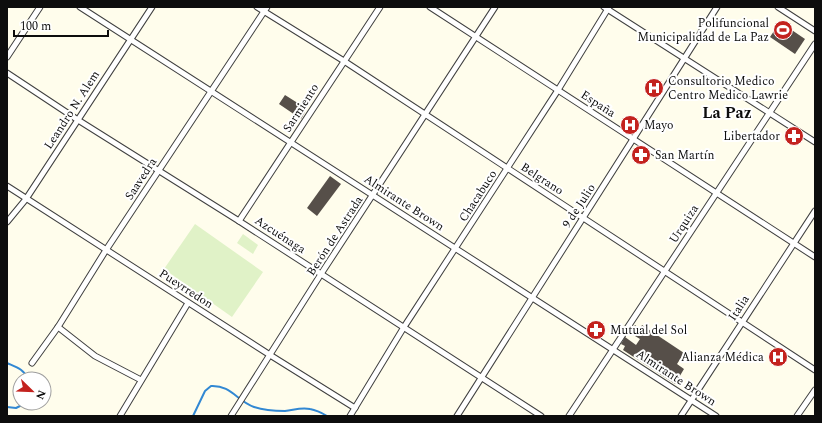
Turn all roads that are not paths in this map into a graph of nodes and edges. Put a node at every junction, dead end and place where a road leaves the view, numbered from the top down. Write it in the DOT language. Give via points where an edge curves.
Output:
graph roads {
  1 [pos="40,7"];
  2 [pos="80,7"];
  3 [pos="152,7"];
  4 [pos="257,7"];
  5 [pos="380,7"];
  6 [pos="430,7"];
  7 [pos="495,7"];
  8 [pos="717,7"];
  9 [pos="778,7"];
  10 [pos="607,8"];
  11 [pos="266,9"];
  12 [pos="815,31"];
  13 [pos="476,37"];
  14 [pos="131,39"];
  15 [pos="815,44"];
  16 [pos="7,57"];
  17 [pos="684,58"];
  18 [pos="344,61"];
  19 [pos="7,73"];
  20 [pos="558,90"];
  21 [pos="210,92"];
  22 [pos="769,113"];
  23 [pos="425,114"];
  24 [pos="78,120"];
  25 [pos="634,139"];
  26 [pos="291,142"];
  27 [pos="815,142"];
  28 [pos="507,168"];
  29 [pos="159,170"];
  30 [pos="7,186"];
  31 [pos="716,193"];
  32 [pos="373,195"];
  33 [pos="26,199"];
  34 [pos="815,211"];
  35 [pos="583,218"];
  36 [pos="239,221"];
  37 [pos="7,222"];
  38 [pos="794,244"];
  39 [pos="456,248"];
  40 [pos="106,250"];
  41 [pos="815,257"];
  42 [pos="665,271"];
  43 [pos="321,274"];
  44 [pos="532,297"];
  45 [pos="188,303"];
  46 [pos="742,322"];
  47 [pos="58,327"];
  48 [pos="404,327"];
  49 [pos="613,350"];
  50 [pos="270,355"];
  51 [pos="32,363"];
  52 [pos="815,370"];
  53 [pos="482,378"];
  54 [pos="141,380"];
  55 [pos="815,390"];
  56 [pos="691,400"];
  57 [pos="355,408"];
  58 [pos="120,416"];
  59 [pos="231,416"];
  60 [pos="350,416"];
  61 [pos="457,416"];
  62 [pos="541,416"];
  63 [pos="569,416"];
  64 [pos="681,416"];
  65 [pos="716,416"];
  66 [pos="797,416"];
  1 -- 16 [label="street"];
  2 -- 14 [label="street, Almirante Brown"];
  3 -- 14 [label="street, Leandro N. Alem"];
  4 -- 11 [label="street, Belgrano"];
  5 -- 18 [label="street, Sarmiento"];
  6 -- 13 [label="street, España"];
  7 -- 13 [label="street, Berón de Astrada"];
  8 -- 17 [label="street, 9 de Julio"];
  9 -- 12 [label="street"];
  10 -- 17 [label="street"];
  10 -- 20 [label="street, Chacabuco"];
  11 -- 18 [label="street, Belgrano"];
  11 -- 21 [label="street, Saavedra"];
  13 -- 20 [label="street, España"];
  13 -- 23 [label="street, Berón de Astrada"];
  14 -- 21 [label="street, Almirante Brown"];
  14 -- 24 [label="street, Leandro N. Alem"];
  15 -- 22 [label="street, Urquiza"];
  17 -- 22 [label="street"];
  17 -- 25 [label="street, 9 de Julio"];
  18 -- 23 [label="street, Belgrano"];
  18 -- 26 [label="street, Sarmiento"];
  19 -- 24 [label="street, Azcuénaga"];
  20 -- 25 [label="street, España"];
  20 -- 28 [label="street, Chacabuco"];
  21 -- 26 [label="street, Almirante Brown"];
  21 -- 29 [label="street, Saavedra"];
  22 -- 27 [label="street"];
  22 -- 31 [label="street, Urquiza"];
  23 -- 28 [label="street, Belgrano"];
  23 -- 32 [label="street, Berón de Astrada"];
  24 -- 29 [label="street, Azcuénaga"];
  24 -- 33 [label="street, Leandro N. Alem"];
  25 -- 31 [label="street, España"];
  25 -- 35 [label="street, 9 de Julio"];
  26 -- 32 [label="street, Almirante Brown"];
  26 -- 36 [label="street, Sarmiento"];
  28 -- 35 [label="street, Belgrano"];
  28 -- 39 [label="street, Chacabuco"];
  29 -- 36 [label="street, Azcuénaga"];
  29 -- 40 [label="street, Saavedra"];
  30 -- 33 [label="street, Pueyrredon"];
  31 -- 38 [label="street, España"];
  31 -- 42 [label="street, Urquiza"];
  32 -- 39 [label="street, Almirante Brown"];
  32 -- 43 [label="street, Berón de Astrada"];
  33 -- 37 [label="street, Leandro N. Alem"];
  33 -- 40 [label="street, Pueyrredon"];
  34 -- 38 [label="street, Italia"];
  35 -- 42 [label="street, Belgrano"];
  35 -- 44 [label="street, 9 de Julio"];
  36 -- 43 [label="street, Azcuénaga"];
  38 -- 41 [label="street, España"];
  38 -- 46 [label="street, Italia"];
  39 -- 44 [label="street, Almirante Brown"];
  39 -- 48 [label="street, Chacabuco"];
  40 -- 45 [label="street, Pueyrredon"];
  40 -- 47 [label="street, Saavedra"];
  42 -- 46 [label="street, Belgrano"];
  42 -- 49 [label="street, Urquiza"];
  43 -- 48 [label="street, Azcuénaga"];
  43 -- 50 [label="street, Berón de Astrada"];
  44 -- 49 [label="street, Almirante Brown"];
  44 -- 53 [label="street, 9 de Julio"];
  45 -- 50 [label="street, Pueyrredon"];
  45 -- 54 [label="street"];
  46 -- 52 [label="street, Belgrano"];
  46 -- 56 [label="street, Italia"];
  47 -- 51 [label="street, Saavedra"];
  47 -- 54 [label="street" via="95,356"];
  48 -- 53 [label="street, Azcuénaga"];
  48 -- 57 [label="street, Chacabuco"];
  49 -- 56 [label="street, Almirante Brown"];
  49 -- 63 [label="street, Urquiza"];
  50 -- 57 [label="street, Pueyrredon"];
  50 -- 59 [label="street, Berón de Astrada"];
  53 -- 61 [label="street, 9 de Julio"];
  53 -- 62 [label="street, Azcuénaga"];
  54 -- 58 [label="street"];
  55 -- 66 [label="street"];
  56 -- 64 [label="street, Italia"];
  56 -- 65 [label="street, Almirante Brown"];
  57 -- 60 [label="street, Chacabuco"];
}
